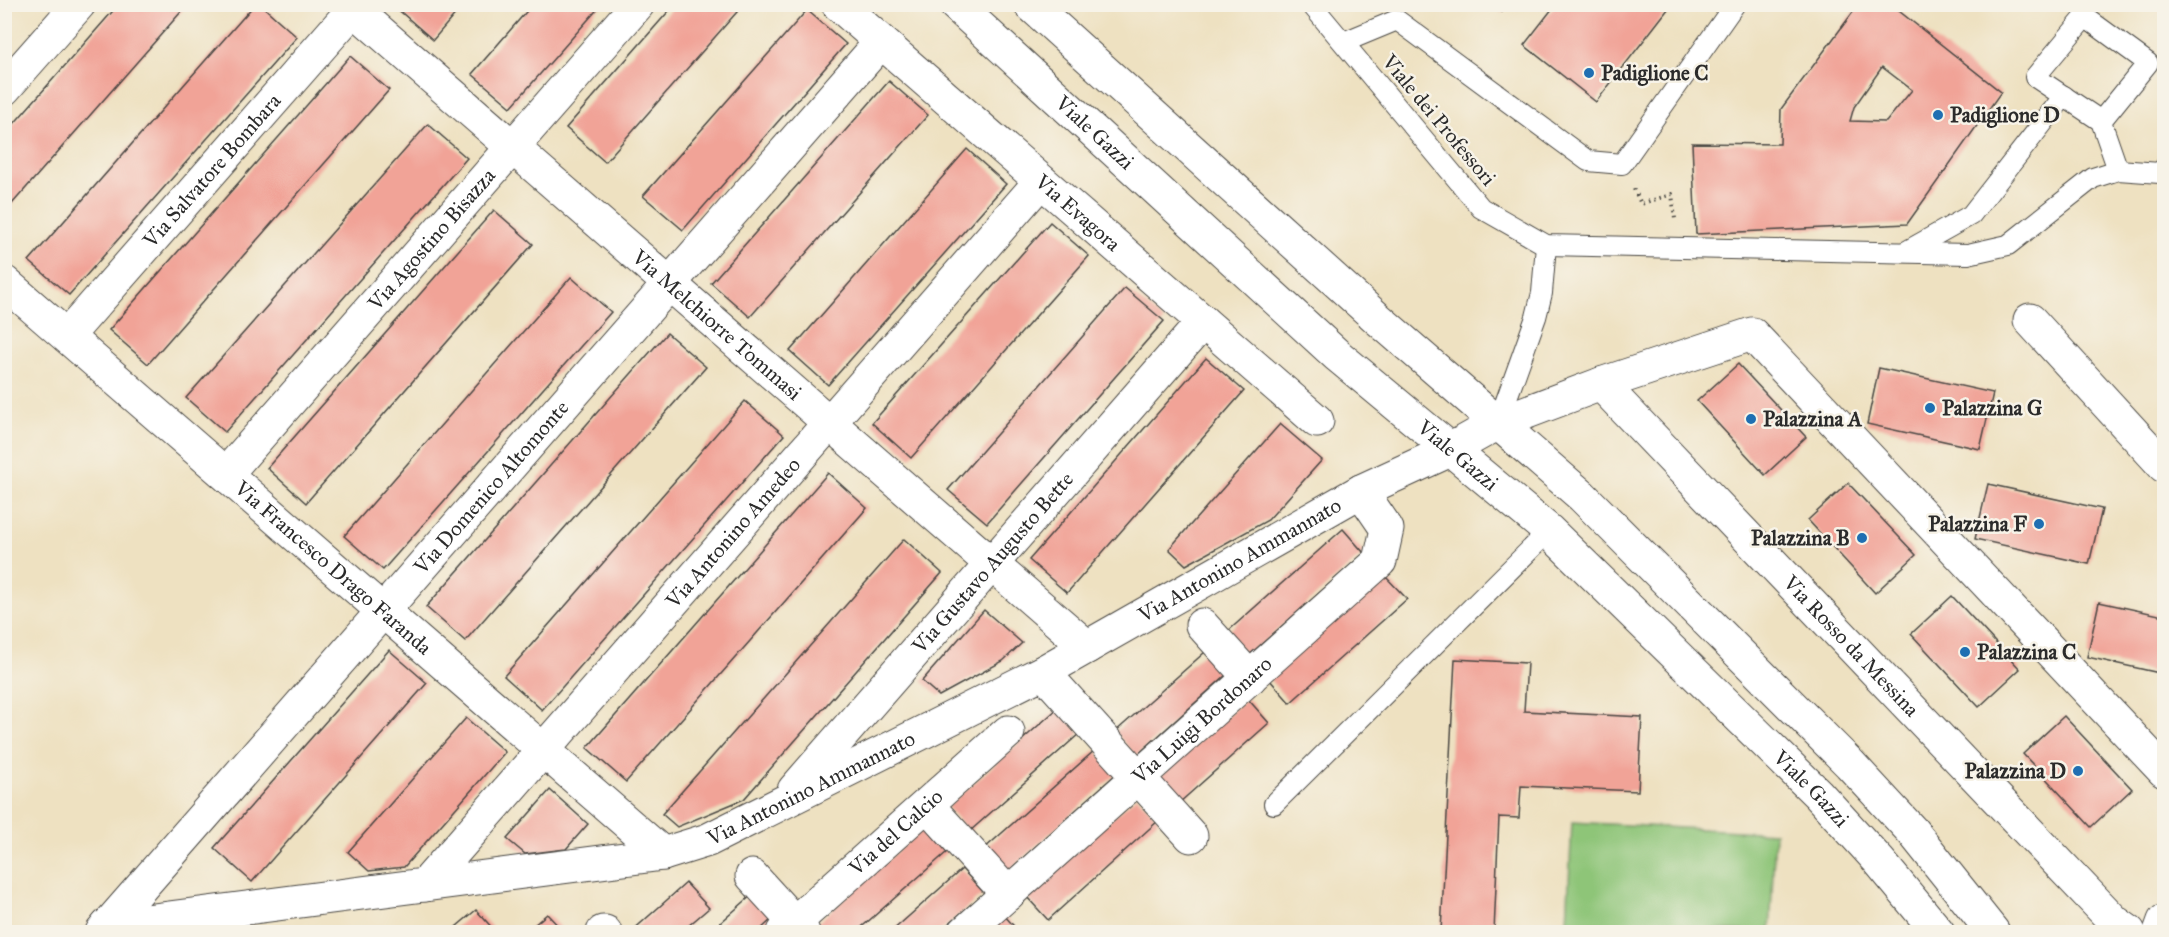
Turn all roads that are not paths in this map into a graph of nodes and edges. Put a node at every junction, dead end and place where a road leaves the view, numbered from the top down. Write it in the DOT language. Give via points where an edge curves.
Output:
graph roads {
  1 [pos="79,4"];
  2 [pos="638,4"];
  3 [pos="838,4"];
  4 [pos="955,4"];
  5 [pos="1030,4"];
  6 [pos="1311,4"];
  7 [pos="1735,4"];
  8 [pos="353,6"];
  9 [pos="881,42"];
  10 [pos="1344,42"];
  11 [pos="4,89"];
  12 [pos="2064,96"];
  13 [pos="2101,122"];
  14 [pos="512,148"];
  15 [pos="2118,170"];
  16 [pos="2163,172"];
  17 [pos="1041,181"];
  18 [pos="1546,245"];
  19 [pos="1903,253"];
  20 [pos="4,282"];
  21 [pos="669,284"];
  22 [pos="2030,320"];
  23 [pos="1203,322"];
  24 [pos="67,336"];
  25 [pos="1601,384"];
  26 [pos="1317,421"];
  27 [pos="830,423"];
  28 [pos="1498,423"];
  29 [pos="1450,450"];
  30 [pos="2164,466"];
  31 [pos="226,474"];
  32 [pos="1361,490"];
  33 [pos="1549,531"];
  34 [pos="992,564"];
  35 [pos="383,611"];
  36 [pos="1202,625"];
  37 [pos="1087,647"];
  38 [pos="1043,672"];
  39 [pos="1250,678"];
  40 [pos="1008,732"];
  41 [pos="543,750"];
  42 [pos="2164,771"];
  43 [pos="1138,777"];
  44 [pos="782,803"];
  45 [pos="1274,804"];
  46 [pos="927,805"];
  47 [pos="1191,836"];
  48 [pos="663,854"];
  49 [pos="752,876"];
  50 [pos="425,885"];
  51 [pos="1008,894"];
  52 [pos="2164,921"];
  53 [pos="794,929"];
  54 [pos="106,930"];
  55 [pos="965,933"];
  56 [pos="1938,933"];
  57 [pos="1993,933"];
  58 [pos="2129,933"];
  59 [pos="2160,933"];
  1 -- 11 [label="street"];
  2 -- 14 [label="street, Via Agostino Bisazza"];
  3 -- 9 [label="street, Via Evagora"];
  4 -- 29 [label="street, Viale Gazzi" via="1338,357"];
  5 -- 28 [label="street"];
  6 -- 10 [label="lane, Viale dei Professori"];
  7 -- 10 [label="lane" via="1622,164 1588,161 1397,20"];
  8 -- 14 [label="street, Via Melchiorre Tommasi"];
  8 -- 24 [label="street, Via Salvatore Bombara"];
  9 -- 17 [label="street, Via Evagora"];
  9 -- 21 [label="street, Via Domenico Altomonte"];
  10 -- 18 [label="lane, Viale dei Professori" via="1480,208"];
  12 -- 13 [label="lane"];
  12 -- 13 [label="lane" via="2035,77 2085,17 2148,63"];
  12 -- 19 [label="lane" via="1971,215"];
  13 -- 15 [label="lane"];
  14 -- 21 [label="street, Via Melchiorre Tommasi"];
  14 -- 31 [label="street, Via Agostino Bisazza"];
  15 -- 16 [label="lane"];
  15 -- 19 [label="lane" via="2093,178 2008,244 1968,254"];
  17 -- 23 [label="street, Via Evagora"];
  17 -- 27 [label="street, Via Antonino Amedeo"];
  18 -- 19 [label="lane"];
  18 -- 28 [label="lane" via="1536,318"];
  20 -- 24 [label="street, Via Francesco Drago Faranda"];
  21 -- 27 [label="street, Via Melchiorre Tommasi"];
  21 -- 35 [label="street, Via Domenico Altomonte"];
  22 -- 30 [label="street"];
  23 -- 26 [label="street, Via Evagora"];
  23 -- 34 [label="street, Via Gustavo Augusto Bette"];
  24 -- 31 [label="street, Via Francesco Drago Faranda"];
  25 -- 28 [label="street"];
  25 -- 42 [label="street" via="1752,334"];
  25 -- 58 [label="street, Via Rosso da Messina"];
  27 -- 34 [label="street, Via Melchiorre Tommasi"];
  27 -- 41 [label="street, Via Antonino Amedeo"];
  28 -- 29 [label="street, Via Antonino Ammannato"];
  28 -- 57 [label="street" via="1582,496 1850,764 1913,832"];
  29 -- 32 [label="street, Via Antonino Ammannato"];
  29 -- 33 [label="street, Viale Gazzi"];
  31 -- 35 [label="street, Via Francesco Drago Faranda"];
  32 -- 37 [label="street, Via Antonino Ammannato"];
  32 -- 39 [label="street, Via Luigi Bordonaro" via="1387,530 1380,561"];
  33 -- 45 [label="lane"];
  33 -- 56 [label="street, Viale Gazzi" via="1818,794"];
  34 -- 37 [label="street, Via Melchiorre Tommasi"];
  34 -- 44 [label="street, Via Gustavo Augusto Bette"];
  35 -- 41 [label="street, Via Francesco Drago Faranda"];
  35 -- 54 [label="street, Via Domenico Altomonte"];
  36 -- 39 [label="street"];
  37 -- 38 [label="street, Via Antonino Ammannato"];
  38 -- 43 [label="street"];
  38 -- 44 [label="street, Via Antonino Ammannato"];
  39 -- 43 [label="street, Via Luigi Bordonaro"];
  40 -- 46 [label="street, Via del Calcio"];
  41 -- 48 [label="street, Via Francesco Drago Faranda"];
  41 -- 50 [label="street, Via Antonino Amedeo"];
  43 -- 47 [label="street"];
  43 -- 51 [label="street, Via Luigi Bordonaro"];
  44 -- 48 [label="street, Via Antonino Ammannato" via="708,840"];
  46 -- 51 [label="street"];
  46 -- 53 [label="street, Via del Calcio"];
  48 -- 50 [label="street, Via Antonino Ammannato"];
  49 -- 53 [label="street"];
  50 -- 54 [label="street, Via Antonino Ammannato"];
  51 -- 55 [label="street, Via Luigi Bordonaro"];
  52 -- 59 [label="street"];
}
